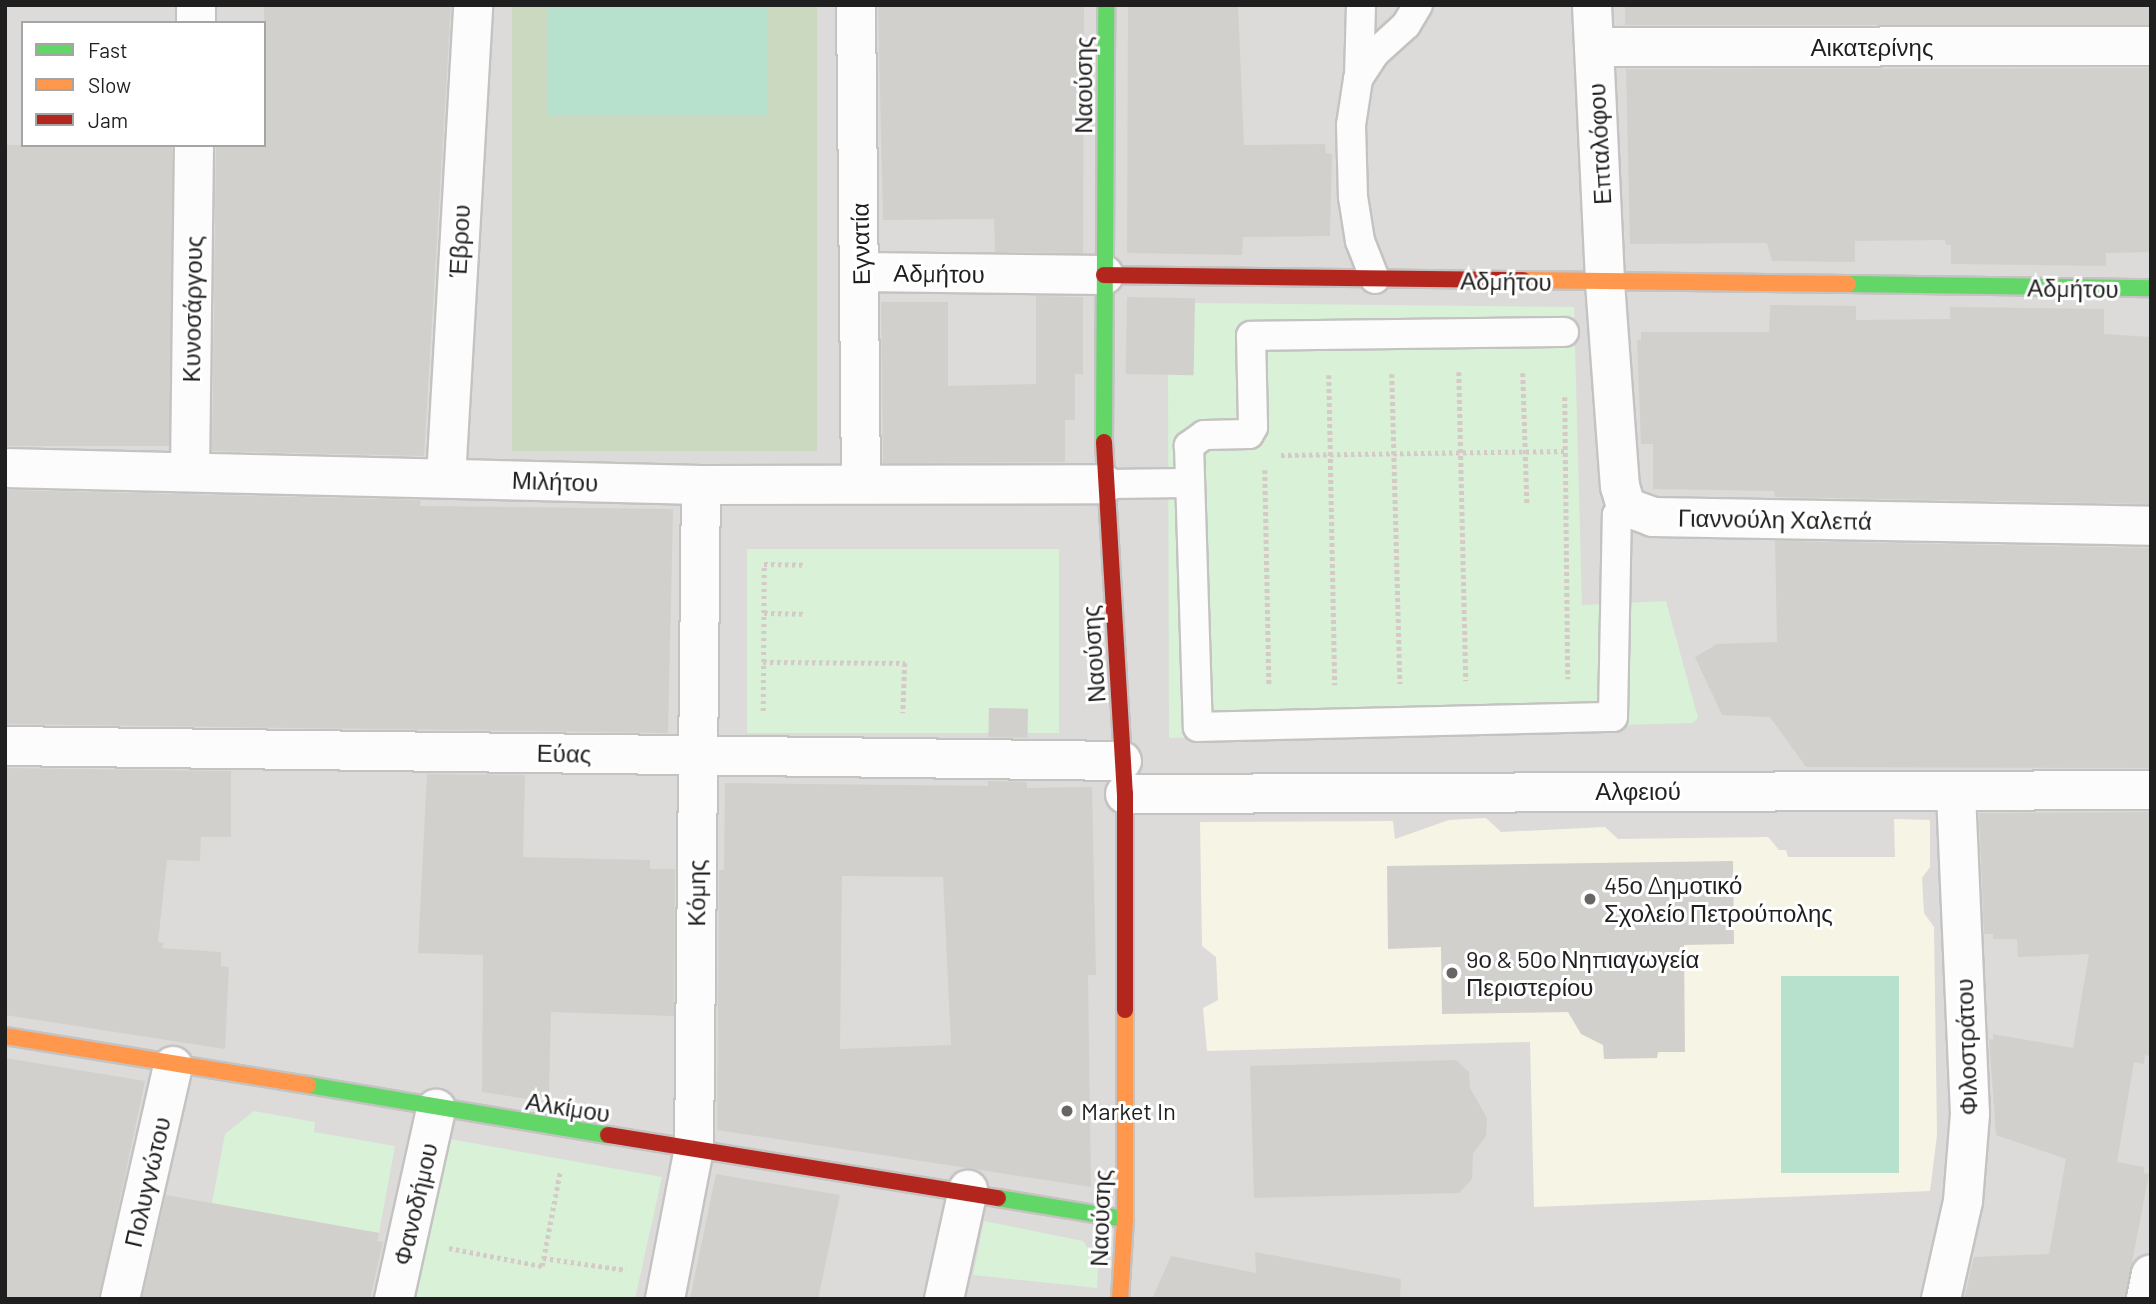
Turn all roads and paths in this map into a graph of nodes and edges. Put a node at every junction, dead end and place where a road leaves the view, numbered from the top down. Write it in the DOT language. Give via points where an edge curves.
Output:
graph roads {
  1 [pos="473,5"];
  2 [pos="856,5"];
  3 [pos="1106,5"];
  4 [pos="1361,5"];
  5 [pos="1418,5"];
  6 [pos="1592,5"];
  7 [pos="2151,46"];
  8 [pos="1594,47"];
  9 [pos="1358,79"];
  10 [pos="194,147"];
  11 [pos="860,272"];
  12 [pos="1104,275"];
  13 [pos="1375,279"];
  14 [pos="1605,283"];
  15 [pos="2151,289"];
  16 [pos="1564,332"];
  17 [pos="1521,333"];
  18 [pos="1458,334"];
  19 [pos="1390,335"];
  20 [pos="1327,336"];
  21 [pos="1526,451"];
  22 [pos="1566,451"];
  23 [pos="1395,453"];
  24 [pos="1460,453"];
  25 [pos="1331,454"];
  26 [pos="1278,455"];
  27 [pos="1265,456"];
  28 [pos="5,468"];
  29 [pos="191,472"];
  30 [pos="446,478"];
  31 [pos="862,483"];
  32 [pos="1189,483"];
  33 [pos="1104,484"];
  34 [pos="701,485"];
  35 [pos="1528,503"];
  36 [pos="1626,507"];
  37 [pos="2151,526"];
  38 [pos="803,565"];
  39 [pos="764,613"];
  40 [pos="803,614"];
  41 [pos="763,662"];
  42 [pos="776,713"];
  43 [pos="892,713"];
  44 [pos="1569,718"];
  45 [pos="1466,721"];
  46 [pos="1401,722"];
  47 [pos="1335,724"];
  48 [pos="1270,726"];
  49 [pos="5,746"];
  50 [pos="697,755"];
  51 [pos="1124,777"];
  52 [pos="2151,790"];
  53 [pos="1956,792"];
  54 [pos="5,1037"];
  55 [pos="173,1066"];
  56 [pos="436,1109"];
  57 [pos="569,1130"];
  58 [pos="694,1149"];
  59 [pos="968,1190"];
  60 [pos="1125,1219"];
  61 [pos="407,1239"];
  62 [pos="543,1258"];
  63 [pos="2151,1274"];
  64 [pos="667,1288"];
  65 [pos="120,1299"];
  66 [pos="394,1299"];
  67 [pos="944,1299"];
  68 [pos="1120,1299"];
  69 [pos="1941,1299"];
  70 [pos="2146,1299"];
  1 -- 30 [label="street, Έβρου"];
  2 -- 11 [label="street, Εγνατία"];
  3 -- 12 [label="street, Ναούσης"];
  4 -- 9 [label="lane"];
  5 -- 9 [label="lane"];
  6 -- 8 [label="street, Επταλόφου"];
  7 -- 8 [label="street, Αικατερίνης"];
  8 -- 14 [label="street, Επταλόφου"];
  9 -- 13 [label="lane" via="1351,125 1353,197 1360,242"];
  10 -- 29 [label="street, Κυνοσάργους"];
  11 -- 12 [label="street, Αδμήτου"];
  11 -- 31 [label="street, Εγνατία"];
  12 -- 13 [label="street, Αδμήτου"];
  12 -- 33 [label="street, Ναούσης"];
  13 -- 14 [label="street, Αδμήτου"];
  14 -- 15 [label="street, Αδμήτου"];
  14 -- 36 [label="street" via="1620,486"];
  16 -- 17 [label="lane"];
  16 -- 22 [label="path"];
  17 -- 18 [label="lane"];
  17 -- 21 [label="path"];
  18 -- 19 [label="lane"];
  18 -- 24 [label="path"];
  19 -- 20 [label="lane"];
  19 -- 23 [label="path"];
  20 -- 25 [label="path"];
  20 -- 32 [label="lane" via="1251,336 1254,427 1249,434 1204,435 1189,446"];
  21 -- 22 [label="path"];
  21 -- 24 [label="path"];
  21 -- 35 [label="path"];
  22 -- 44 [label="path"];
  23 -- 24 [label="path"];
  23 -- 25 [label="path"];
  23 -- 46 [label="path"];
  24 -- 45 [label="path"];
  25 -- 26 [label="path"];
  25 -- 47 [label="path"];
  27 -- 48 [label="path"];
  28 -- 29 [label="street, Μιλήτου"];
  29 -- 30 [label="street, Μιλήτου"];
  30 -- 34 [label="street, Μιλήτου"];
  31 -- 33 [label="street, Μιλήτου"];
  31 -- 34 [label="street, Μιλήτου"];
  32 -- 33 [label="lane"];
  32 -- 48 [label="lane" via="1198,727"];
  33 -- 51 [label="street, Ναούσης"];
  34 -- 50 [label="street, Κόμης"];
  36 -- 37 [label="street, Γιαννούλη Χαλεπά" via="1653,517"];
  36 -- 44 [label="lane" via="1617,515 1613,717"];
  38 -- 39 [label="path" via="764,564"];
  39 -- 40 [label="path"];
  39 -- 41 [label="path"];
  41 -- 42 [label="path" via="763,713"];
  41 -- 43 [label="path" via="905,663 905,713"];
  44 -- 45 [label="lane"];
  45 -- 46 [label="lane"];
  46 -- 47 [label="lane"];
  47 -- 48 [label="lane"];
  49 -- 50 [label="street, Εύας"];
  50 -- 51 [label="street, Εύας"];
  50 -- 58 [label="street, Κόμης"];
  51 -- 53 [label="street, Αλφειού"];
  51 -- 60 [label="street, Ναούσης"];
  52 -- 53 [label="street, Αλφειού"];
  53 -- 69 [label="street, Φιλοστράτου" via="1970,1114 1963,1201"];
  54 -- 55 [label="street, Αλκίμου"];
  55 -- 56 [label="street, Αλκίμου"];
  55 -- 65 [label="street, Πολυγνώτου"];
  56 -- 57 [label="street, Αλκίμου"];
  56 -- 61 [label="street, Φανοδήμου"];
  57 -- 58 [label="street, Αλκίμου"];
  57 -- 62 [label="path"];
  58 -- 59 [label="street, Αλκίμου"];
  58 -- 64 [label="street, Κόμης"];
  59 -- 60 [label="street, Αλκίμου"];
  59 -- 67 [label="street"];
  60 -- 68 [label="street, Ναούσης"];
  61 -- 62 [label="path" via="542,1266"];
  61 -- 66 [label="street, Φανοδήμου"];
  62 -- 64 [label="path"];
  63 -- 70 [label="street"];
}
